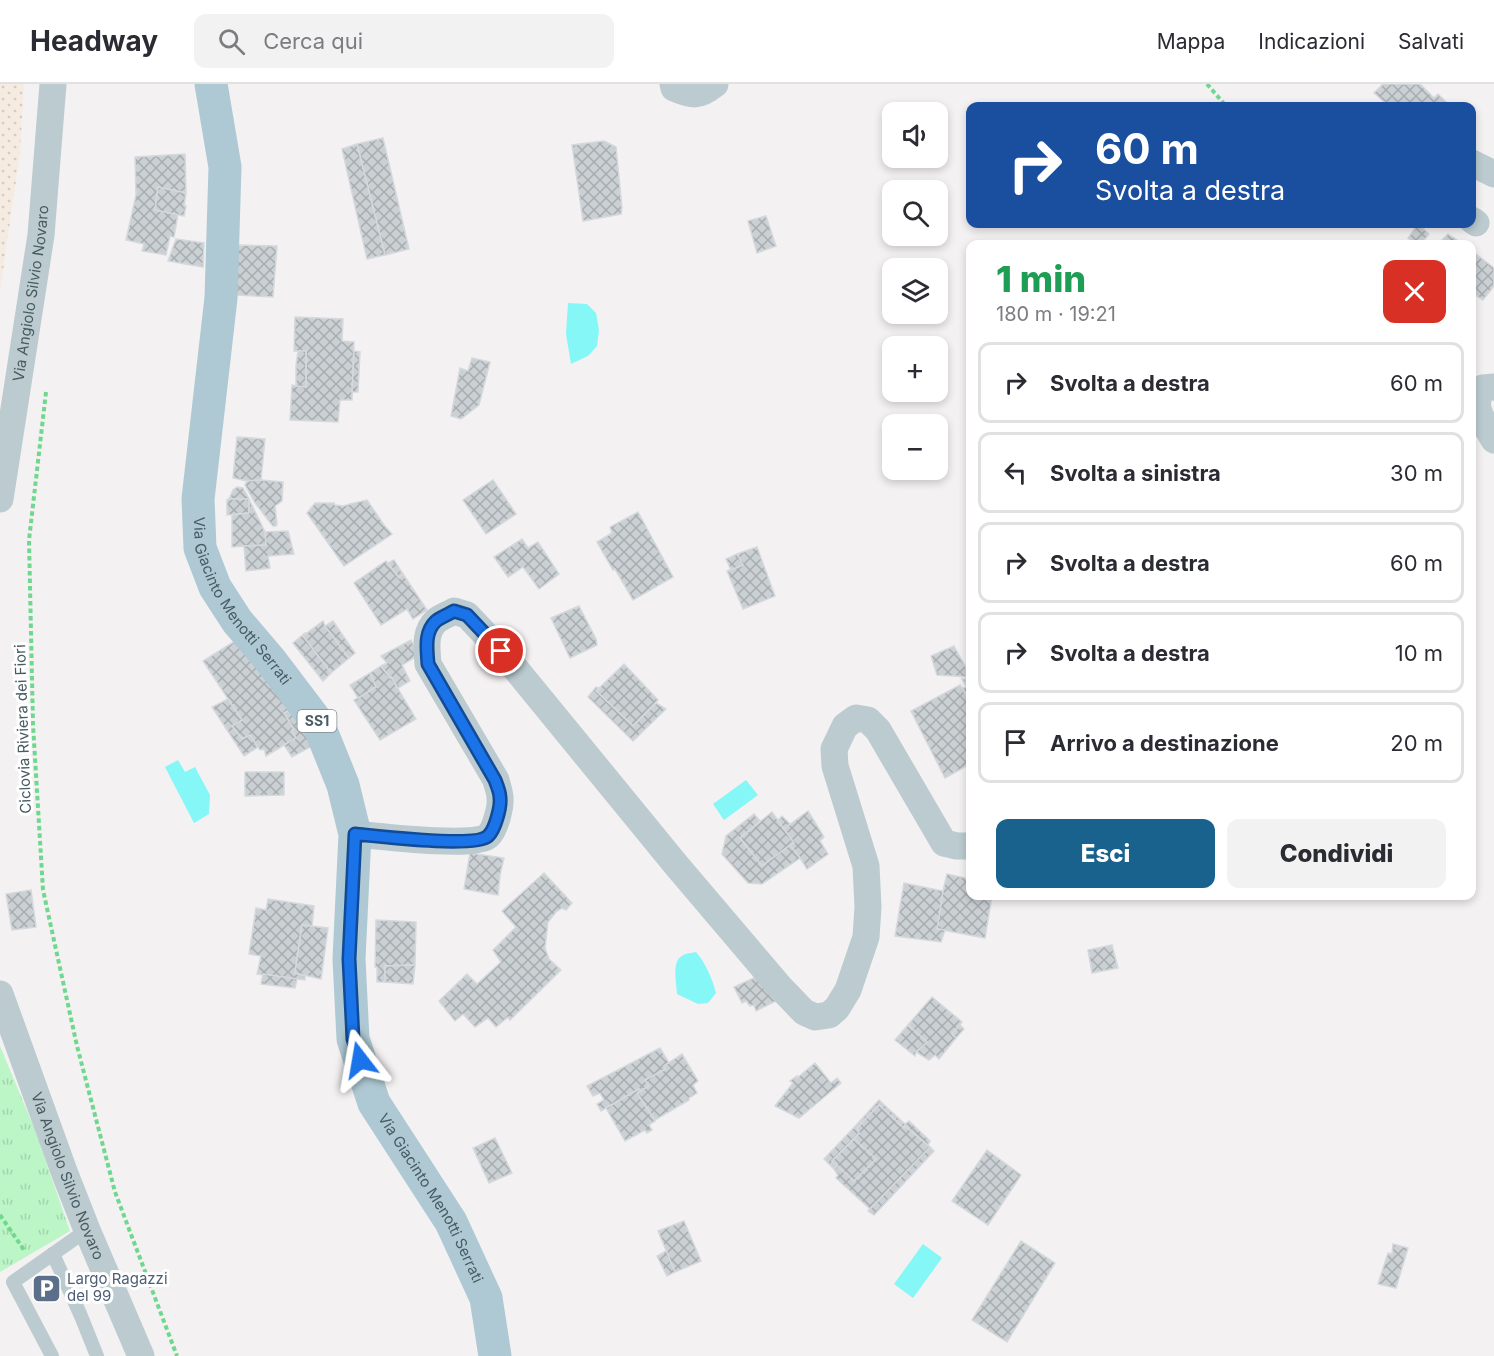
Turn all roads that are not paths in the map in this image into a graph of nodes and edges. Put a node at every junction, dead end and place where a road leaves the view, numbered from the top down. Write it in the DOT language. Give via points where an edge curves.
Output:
graph roads {
  1 [pos="53,84"];
  2 [pos="211,84"];
  3 [pos="673,84"];
  4 [pos="716,84"];
  5 [pos="1476,165"];
  6 [pos="1494,174"];
  7 [pos="1494,387"];
  8 [pos="1494,440"];
  9 [pos="0,499"];
  10 [pos="355,834"];
  11 [pos="966,846"];
  12 [pos="0,994"];
  13 [pos="87,1230"];
  14 [pos="53,1254"];
  15 [pos="52,1356"];
  16 [pos="97,1356"];
  17 [pos="141,1356"];
  18 [pos="495,1356"];
  1 -- 9 [label="street, Via Angiolo Silvio Novaro" via="41,235"];
  2 -- 10 [label="main road, Via Giacinto Menotti Serrati / SS1" via="225,167 221,298 198,499 200,548 215,587 237,621 318,723 343,785"];
  3 -- 4 [label="street" via="686,93 702,94"];
  5 -- 6 [label="street"];
  7 -- 8 [label="street" via="1483,388 1477,402"];
  10 -- 11 [label="street" via="448,842 482,840 489,836 496,822 500,798 495,780 428,664 429,630 437,620 454,611 467,615 501,651 804,1012 815,1017 829,1015 837,1008 848,990 866,937 866,866 835,766 834,749 845,726 856,718 868,720 878,730 944,843"];
  10 -- 18 [label="main road, Via Giacinto Menotti Serrati / SS1" via="349,959 353,1039 374,1103 451,1222 486,1298"];
  12 -- 13 [label="street, Via Angiolo Silvio Novaro"];
  13 -- 14 [label="lane"];
  13 -- 17 [label="street, Via Angiolo Silvio Novaro"];
  14 -- 15 [label="lane" via="13,1282"];
  14 -- 16 [label="lane"];
}
